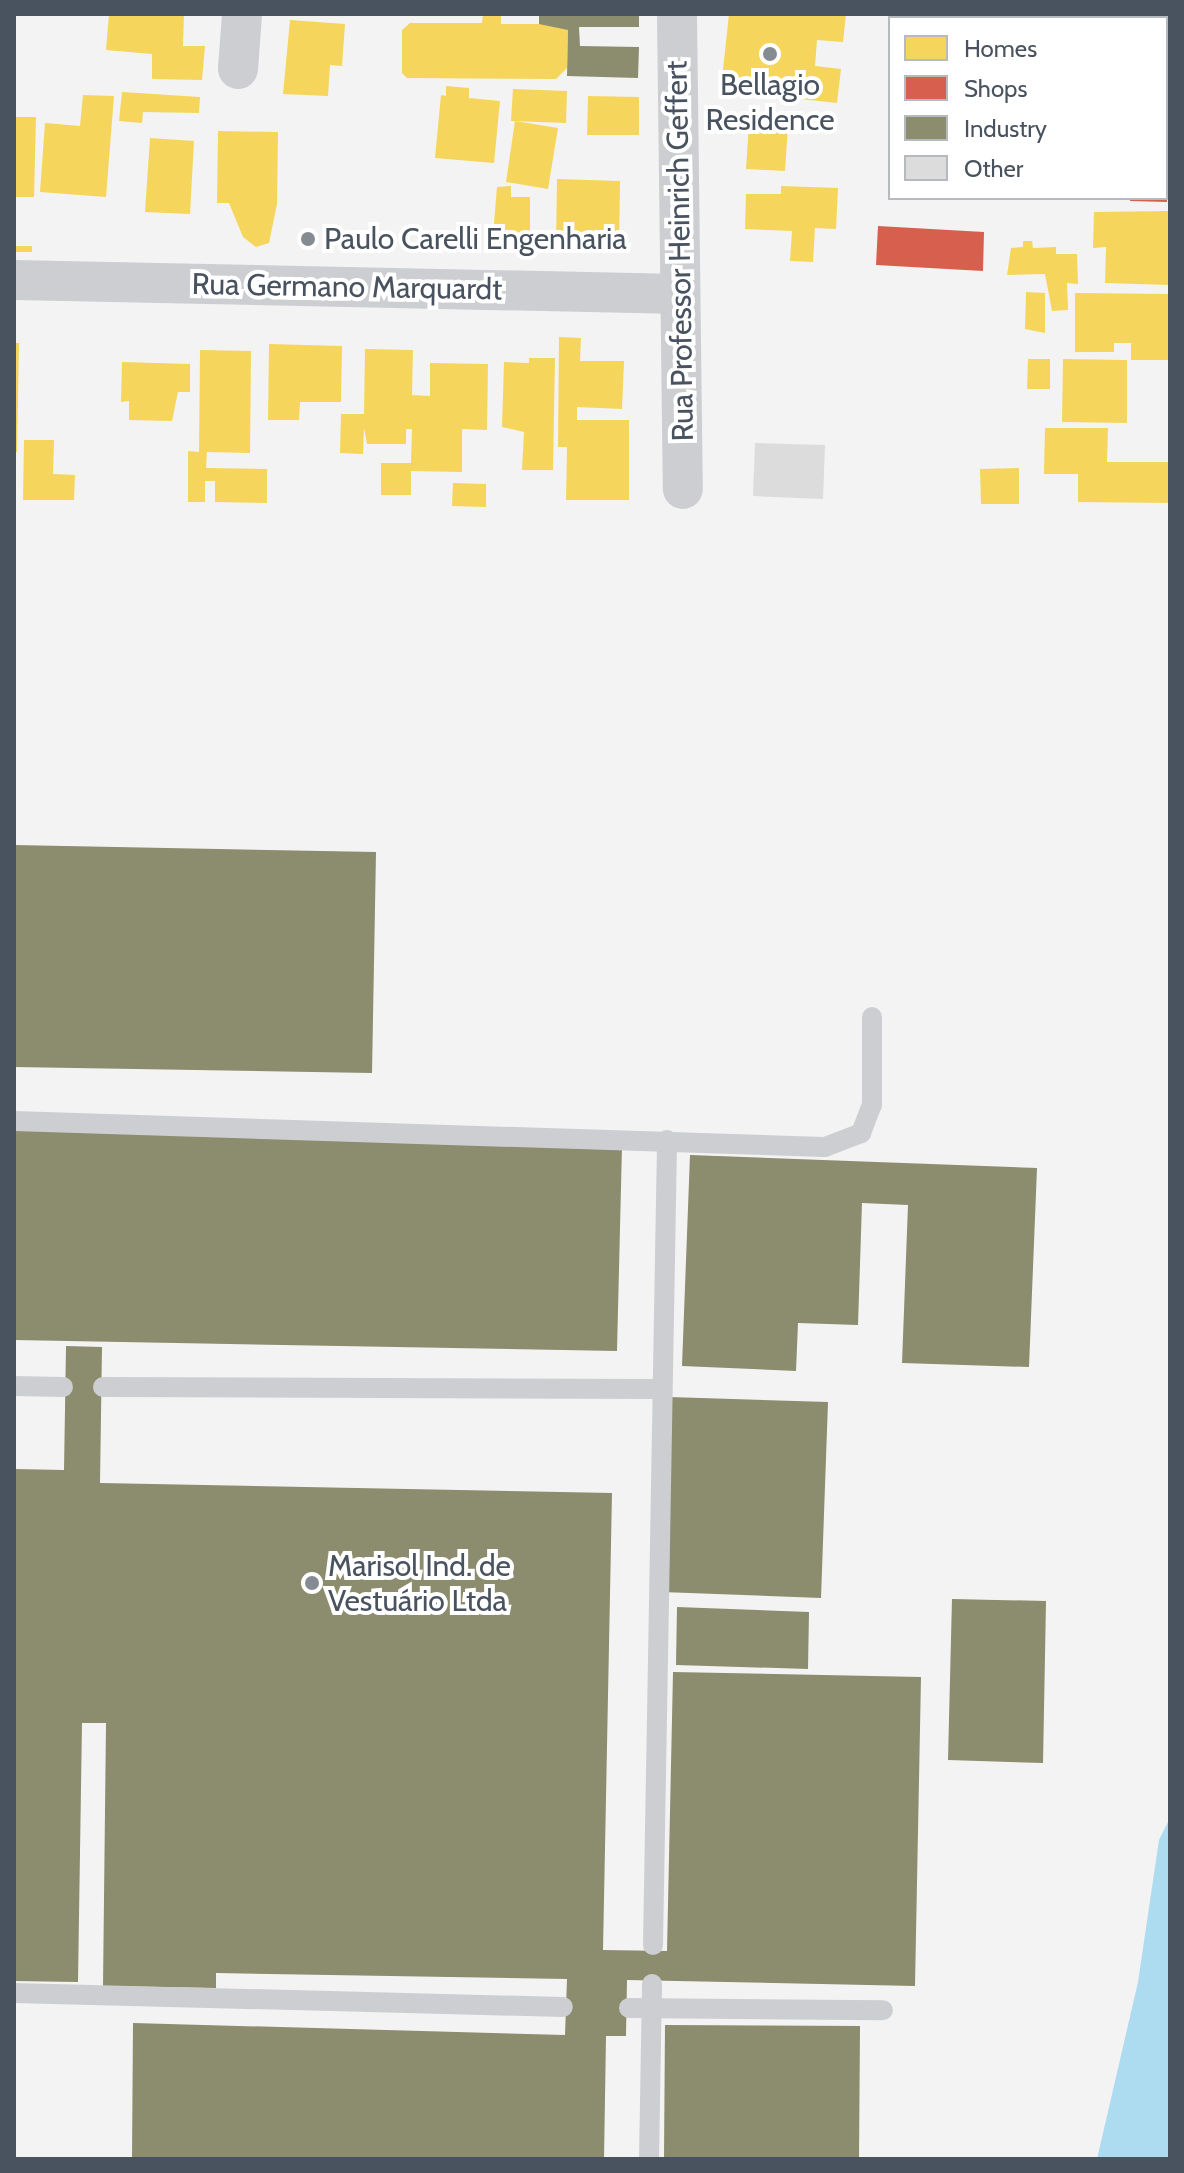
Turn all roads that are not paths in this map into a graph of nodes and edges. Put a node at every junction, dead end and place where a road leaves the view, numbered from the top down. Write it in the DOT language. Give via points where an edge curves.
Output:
graph roads {
  1 [pos="242,14"];
  2 [pos="677,14"];
  3 [pos="238,69"];
  4 [pos="14,280"];
  5 [pos="680,294"];
  6 [pos="683,489"];
  7 [pos="872,1017"];
  8 [pos="14,1121"];
  9 [pos="667,1140"];
  10 [pos="14,1386"];
  11 [pos="63,1387"];
  12 [pos="103,1387"];
  13 [pos="662,1389"];
  14 [pos="653,1945"];
  15 [pos="14,1993"];
  16 [pos="652,1994"];
  17 [pos="563,2007"];
  18 [pos="629,2008"];
  19 [pos="883,2010"];
  20 [pos="649,2159"];
  1 -- 3 [label="street"];
  2 -- 5 [label="street, Rua Professor Heinrich Geffert"];
  4 -- 5 [label="street, Rua Germano Marquardt"];
  5 -- 6 [label="street, Rua Professor Heinrich Geffert"];
  7 -- 9 [label="lane" via="872,1105 861,1133 825,1147"];
  8 -- 9 [label="lane"];
  9 -- 13 [label="lane"];
  10 -- 11 [label="lane"];
  12 -- 13 [label="lane"];
  13 -- 14 [label="lane"];
  15 -- 17 [label="lane"];
  16 -- 18 [label="lane"];
  16 -- 19 [label="lane"];
  16 -- 20 [label="lane"];
}
